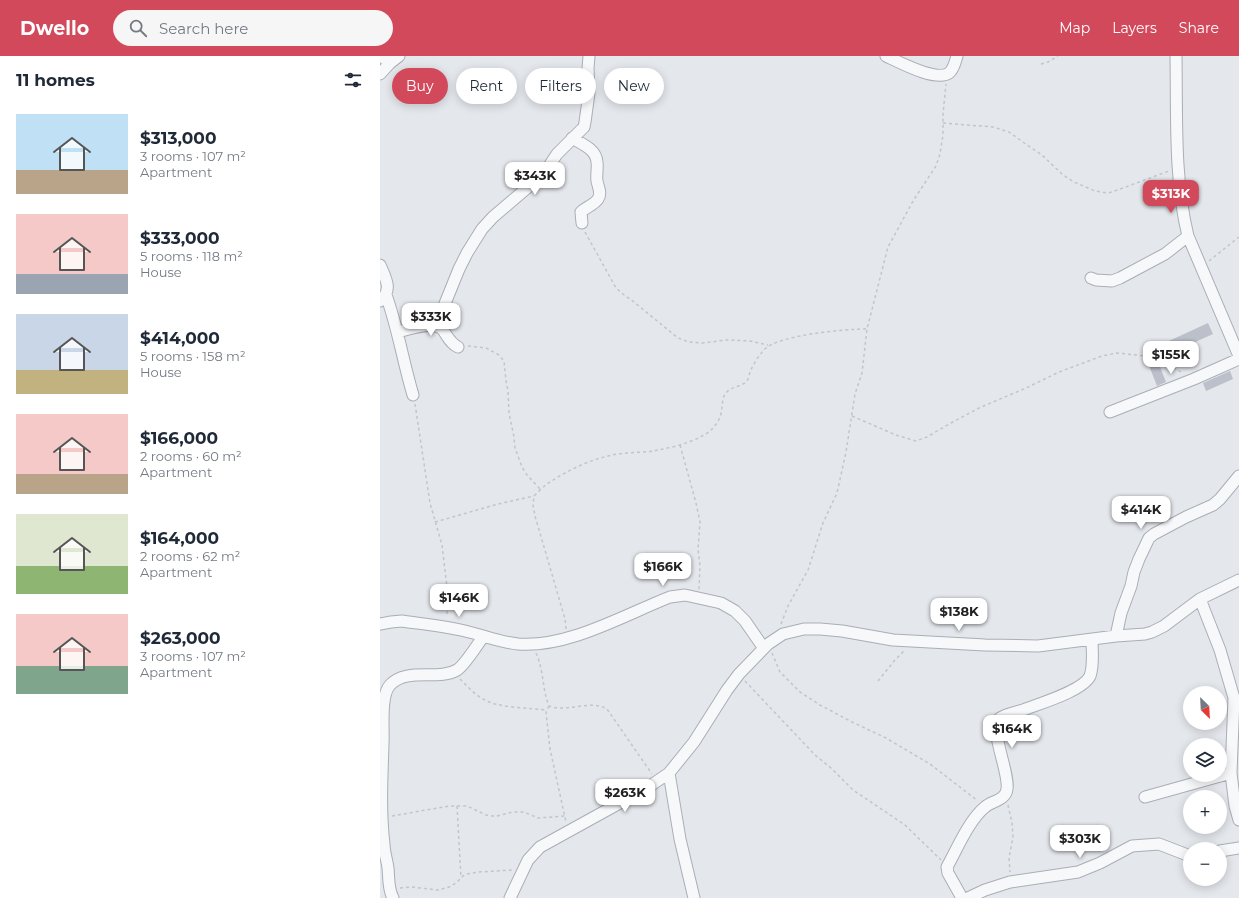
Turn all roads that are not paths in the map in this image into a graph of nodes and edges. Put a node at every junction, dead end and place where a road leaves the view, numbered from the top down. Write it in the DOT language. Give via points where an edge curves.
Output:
graph roads {
  1 [pos="381,56"];
  2 [pos="589,56"];
  3 [pos="886,56"];
  4 [pos="957,56"];
  5 [pos="1176,56"];
  6 [pos="395,59"];
  7 [pos="380,74"];
  8 [pos="572,138"];
  9 [pos="582,223"];
  10 [pos="1188,236"];
  11 [pos="380,265"];
  12 [pos="1091,278"];
  13 [pos="383,298"];
  14 [pos="438,326"];
  15 [pos="398,332"];
  16 [pos="458,346"];
  17 [pos="1239,357"];
  18 [pos="413,395"];
  19 [pos="1110,412"];
  20 [pos="1239,476"];
  21 [pos="1239,580"];
  22 [pos="1200,599"];
  23 [pos="380,624"];
  24 [pos="1116,636"];
  25 [pos="483,637"];
  26 [pos="1092,640"];
  27 [pos="769,643"];
  28 [pos="669,773"];
  29 [pos="1231,773"];
  30 [pos="1145,797"];
  31 [pos="1239,820"];
  32 [pos="1239,848"];
  33 [pos="1227,850"];
  34 [pos="1183,853"];
  35 [pos="391,893"];
  36 [pos="510,898"];
  37 [pos="694,898"];
  38 [pos="962,898"];
  39 [pos="968,898"];
  1 -- 6 [label="street"];
  2 -- 8 [label="street" via="589,93 584,127"];
  3 -- 4 [label="street" via="912,68 939,76 947,74 952,69"];
  5 -- 10 [label="street" via="1181,203"];
  6 -- 7 [label="street"];
  8 -- 9 [label="street" via="588,147 595,154 597,161 599,198 581,212"];
  8 -- 14 [label="street" via="547,169 493,217 478,234 459,269"];
  10 -- 12 [label="street" via="1165,254 1120,278 1112,281"];
  10 -- 17 [label="street"];
  11 -- 13 [label="street" via="388,291"];
  13 -- 15 [label="street" via="393,313"];
  14 -- 15 [label="street"];
  14 -- 16 [label="street" via="453,344"];
  15 -- 18 [label="street"];
  17 -- 19 [label="street" via="1194,379"];
  20 -- 24 [label="street" via="1213,505 1149,538 1120,613"];
  21 -- 22 [label="street"];
  22 -- 24 [label="street" via="1152,632"];
  22 -- 29 [label="street" via="1222,656 1234,698"];
  23 -- 25 [label="street" via="402,621 465,631"];
  24 -- 26 [label="street"];
  25 -- 27 [label="street" via="519,644 568,638 670,597 685,595 721,603 735,612"];
  25 -- 35 [label="street" via="463,665 453,672 403,677 388,687 385,694 382,815"];
  26 -- 27 [label="street" via="1038,646 984,645 893,640 820,629 793,631"];
  26 -- 38 [label="street" via="1091,670 1088,680 1083,685 1009,714 997,722 996,731 1008,787 1005,796 985,806 974,820 948,866 948,872"];
  27 -- 28 [label="street" via="738,674 694,742"];
  28 -- 36 [label="street" via="540,847 528,860"];
  28 -- 37 [label="street"];
  29 -- 30 [label="street"];
  29 -- 31 [label="street"];
  32 -- 33 [label="street"];
  34 -- 39 [label="street" via="1159,844 1140,845 1127,848 1078,872 1012,882"];
}
